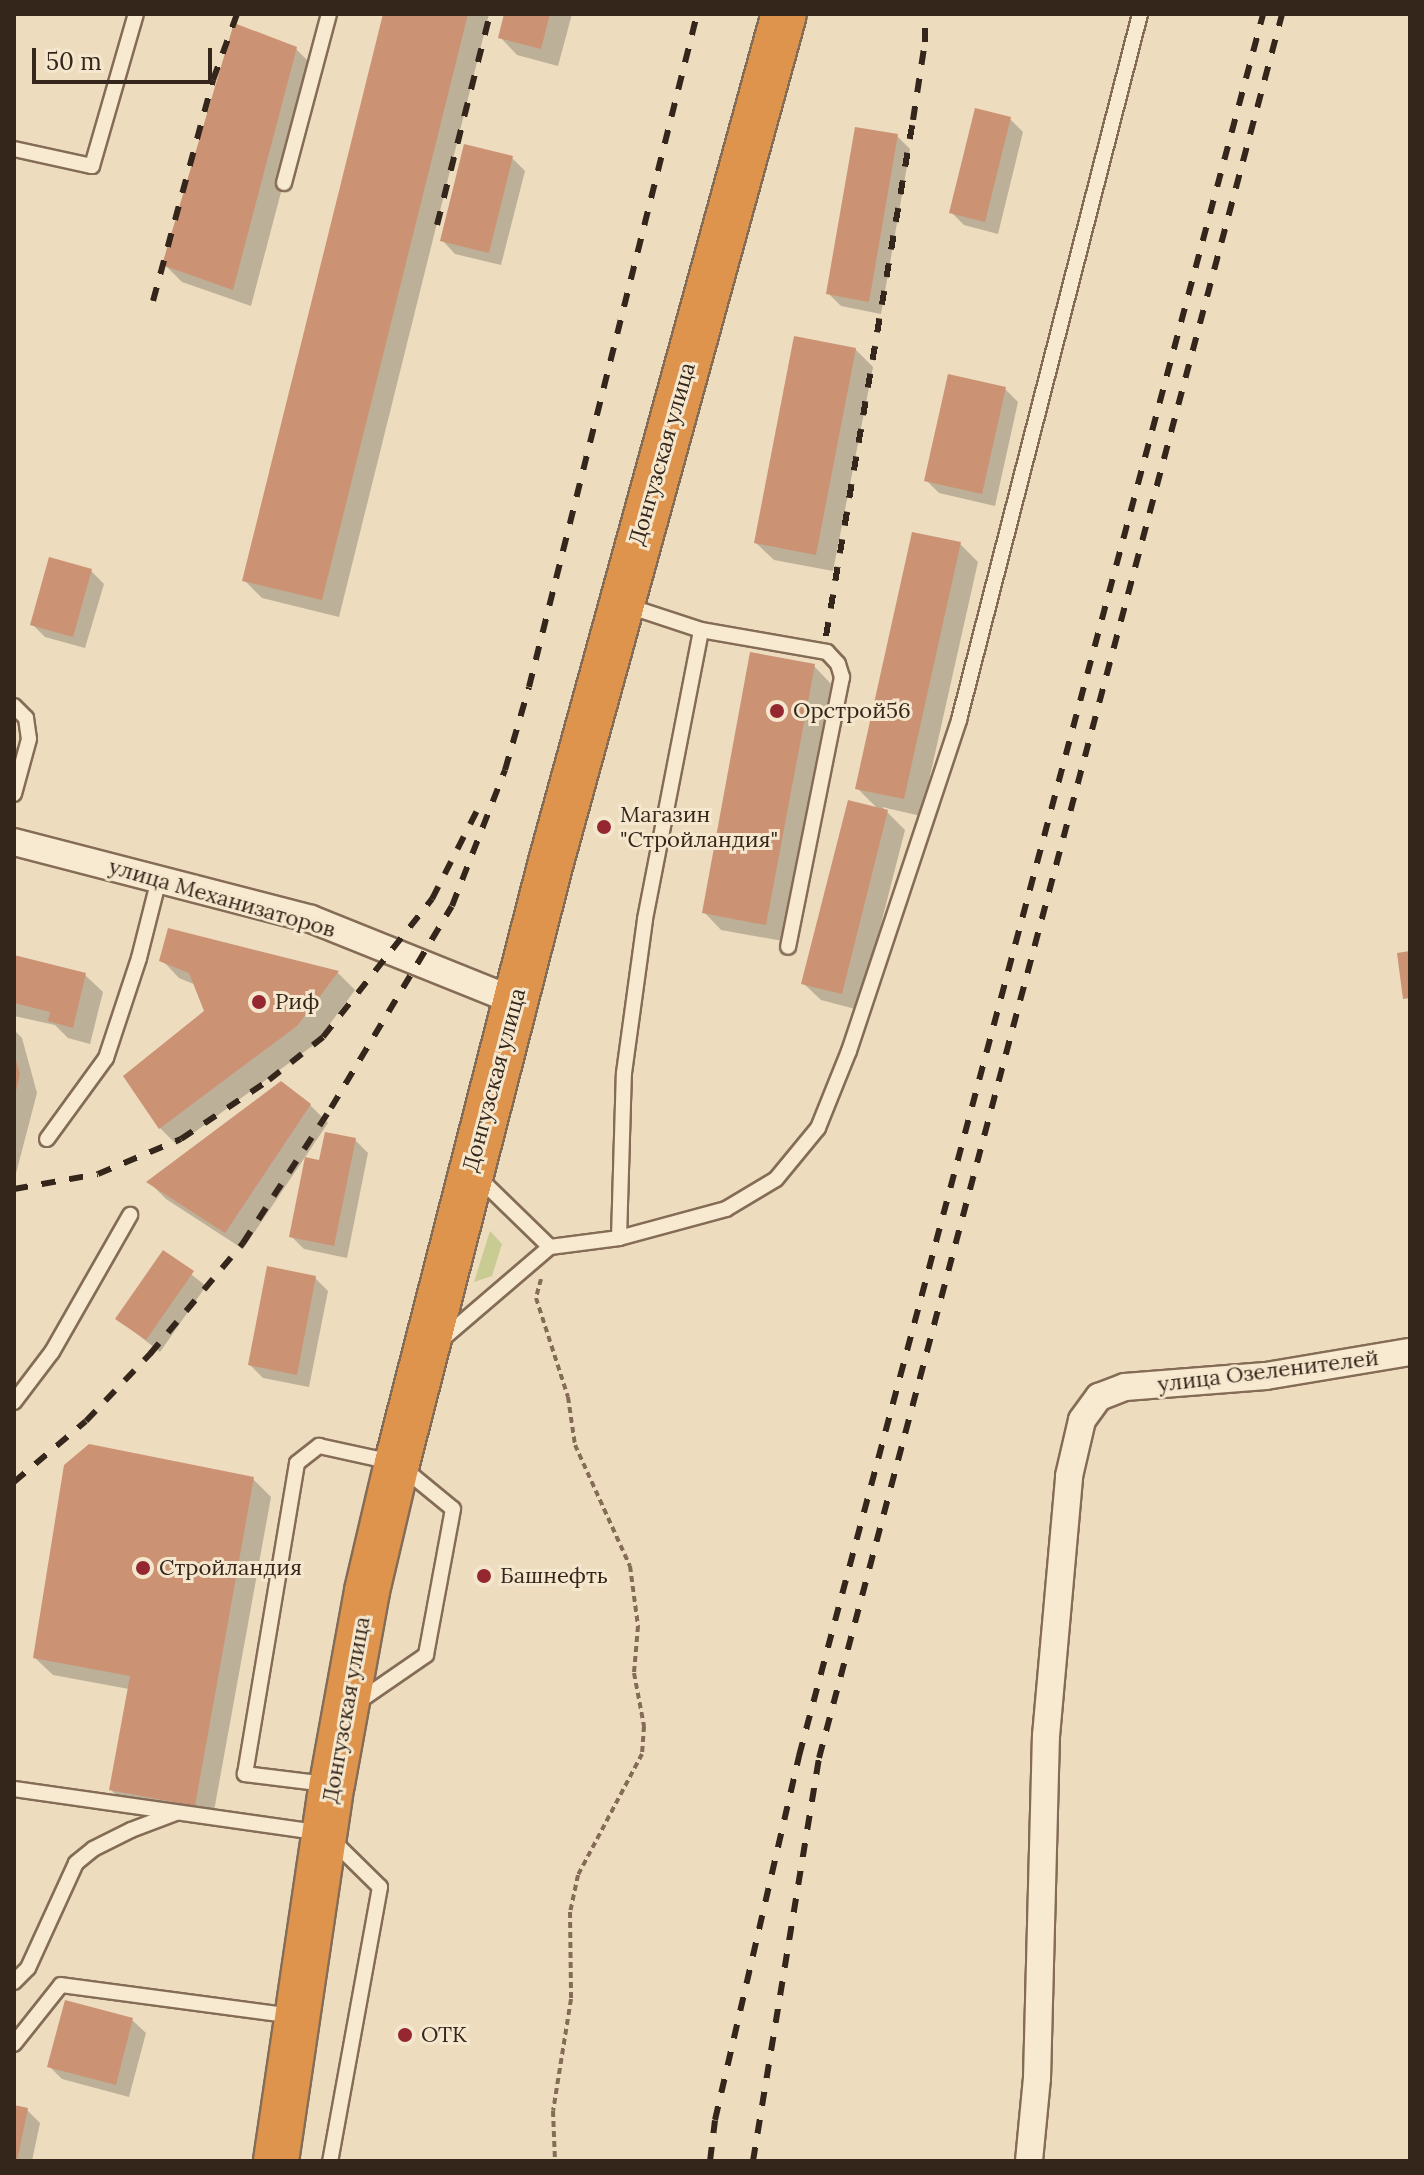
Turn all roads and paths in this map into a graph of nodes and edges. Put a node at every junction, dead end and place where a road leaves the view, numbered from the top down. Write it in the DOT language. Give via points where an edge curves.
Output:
graph roads {
  1 [pos="136,14"];
  2 [pos="329,14"];
  3 [pos="784,14"];
  4 [pos="1140,14"];
  5 [pos="14,149"];
  6 [pos="284,183"];
  7 [pos="620,604"];
  8 [pos="701,630"];
  9 [pos="14,706"];
  10 [pos="14,794"];
  11 [pos="14,842"];
  12 [pos="159,879"];
  13 [pos="788,947"];
  14 [pos="515,1001"];
  15 [pos="47,1139"];
  16 [pos="470,1170"];
  17 [pos="130,1215"];
  18 [pos="619,1238"];
  19 [pos="550,1247"];
  20 [pos="1410,1352"];
  21 [pos="424,1355"];
  22 [pos="14,1402"];
  23 [pos="397,1463"];
  24 [pos="345,1711"];
  25 [pos="332,1784"];
  26 [pos="14,1789"];
  27 [pos="179,1812"];
  28 [pos="325,1833"];
  29 [pos="14,1982"];
  30 [pos="297,2016"];
  31 [pos="14,2044"];
  32 [pos="276,2161"];
  33 [pos="330,2161"];
  34 [pos="555,2161"];
  35 [pos="1029,2161"];
  1 -- 5 [label="lane" via="92,166"];
  2 -- 6 [label="lane"];
  3 -- 7 [label="highway, Донгузская улица"];
  4 -- 18 [label="lane" via="959,720 854,1037 818,1128 776,1179 726,1209"];
  7 -- 8 [label="lane"];
  7 -- 14 [label="highway, Донгузская улица"];
  8 -- 13 [label="lane" via="827,652 842,677"];
  8 -- 18 [label="lane" via="645,919 624,1073"];
  9 -- 10 [label="lane" via="26,718 29,739"];
  11 -- 12 [label="street, улица Механизаторов"];
  12 -- 14 [label="street, улица Механизаторов" via="311,919"];
  12 -- 15 [label="lane" via="106,1058"];
  14 -- 16 [label="highway, Донгузская улица"];
  16 -- 19 [label="lane"];
  16 -- 21 [label="highway, Донгузская улица"];
  17 -- 22 [label="lane" via="52,1352"];
  18 -- 19 [label="lane"];
  19 -- 21 [label="lane"];
  19 -- 34 [label="path" via="536,1298 568,1397 575,1445 630,1566 638,1626 634,1673 644,1726 642,1754 578,1875 570,1912 571,1999 553,2111"];
  20 -- 35 [label="street, улица Озеленителей" via="1266,1376 1125,1387 1099,1397 1082,1420 1069,1476 1046,1736 1037,2078"];
  21 -- 23 [label="highway, Донгузская улица"];
  23 -- 24 [label="highway, Донгузская улица"];
  23 -- 24 [label="lane" via="453,1509 426,1655"];
  23 -- 25 [label="lane" via="319,1446 297,1463 245,1774"];
  24 -- 25 [label="highway, Донгузская улица"];
  25 -- 28 [label="highway, Донгузская улица"];
  26 -- 27 [label="lane"];
  27 -- 28 [label="lane"];
  27 -- 29 [label="lane" via="131,1830 76,1863 28,1968"];
  28 -- 30 [label="highway, Донгузская улица"];
  28 -- 33 [label="lane" via="380,1887"];
  30 -- 31 [label="lane" via="61,1985"];
  30 -- 32 [label="highway, Донгузская улица"];
}
